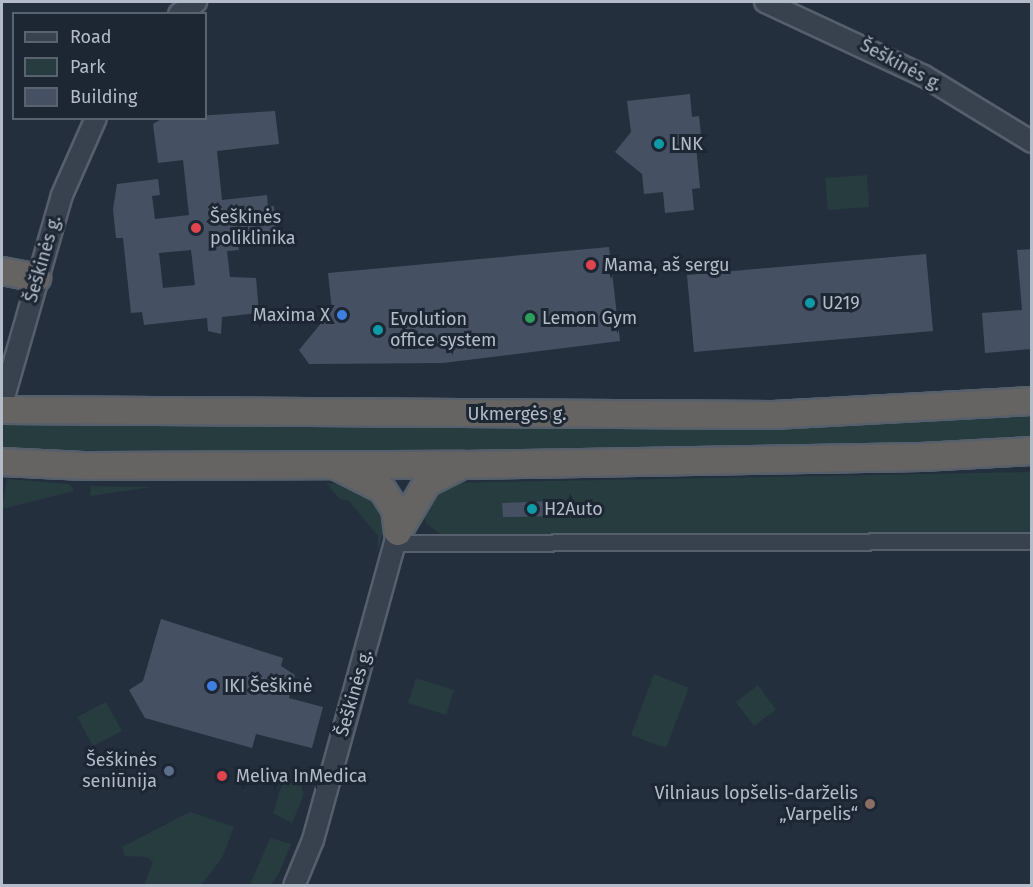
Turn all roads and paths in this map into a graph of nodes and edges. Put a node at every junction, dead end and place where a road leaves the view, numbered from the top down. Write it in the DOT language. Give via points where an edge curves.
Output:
graph roads {
  1 [pos="196,2"];
  2 [pos="765,2"];
  3 [pos="182,12"];
  4 [pos="95,120"];
  5 [pos="1032,142"];
  6 [pos="2,271"];
  7 [pos="2,283"];
  8 [pos="36,285"];
  9 [pos="1032,401"];
  10 [pos="2,404"];
  11 [pos="2,410"];
  12 [pos="1032,451"];
  13 [pos="2,462"];
  14 [pos="331,465"];
  15 [pos="464,465"];
  16 [pos="397,538"];
  17 [pos="1032,541"];
  18 [pos="294,885"];
  1 -- 3 [label="street"];
  2 -- 5 [label="street, Šeškinės g." via="924,76"];
  4 -- 8 [label="street, Šeškinės g." via="62,195"];
  6 -- 8 [label="highway"];
  7 -- 8 [label="highway"];
  8 -- 10 [label="street, Šeškinės g."];
  9 -- 11 [label="highway, Ukmergės g." via="773,415"];
  12 -- 15 [label="highway" via="922,458"];
  13 -- 14 [label="highway" via="84,466"];
  14 -- 15 [label="highway"];
  14 -- 16 [label="highway" via="382,489 395,509"];
  15 -- 16 [label="highway" via="427,483"];
  16 -- 17 [label="street"];
  16 -- 18 [label="street, Šeškinės g." via="313,840"];
}
